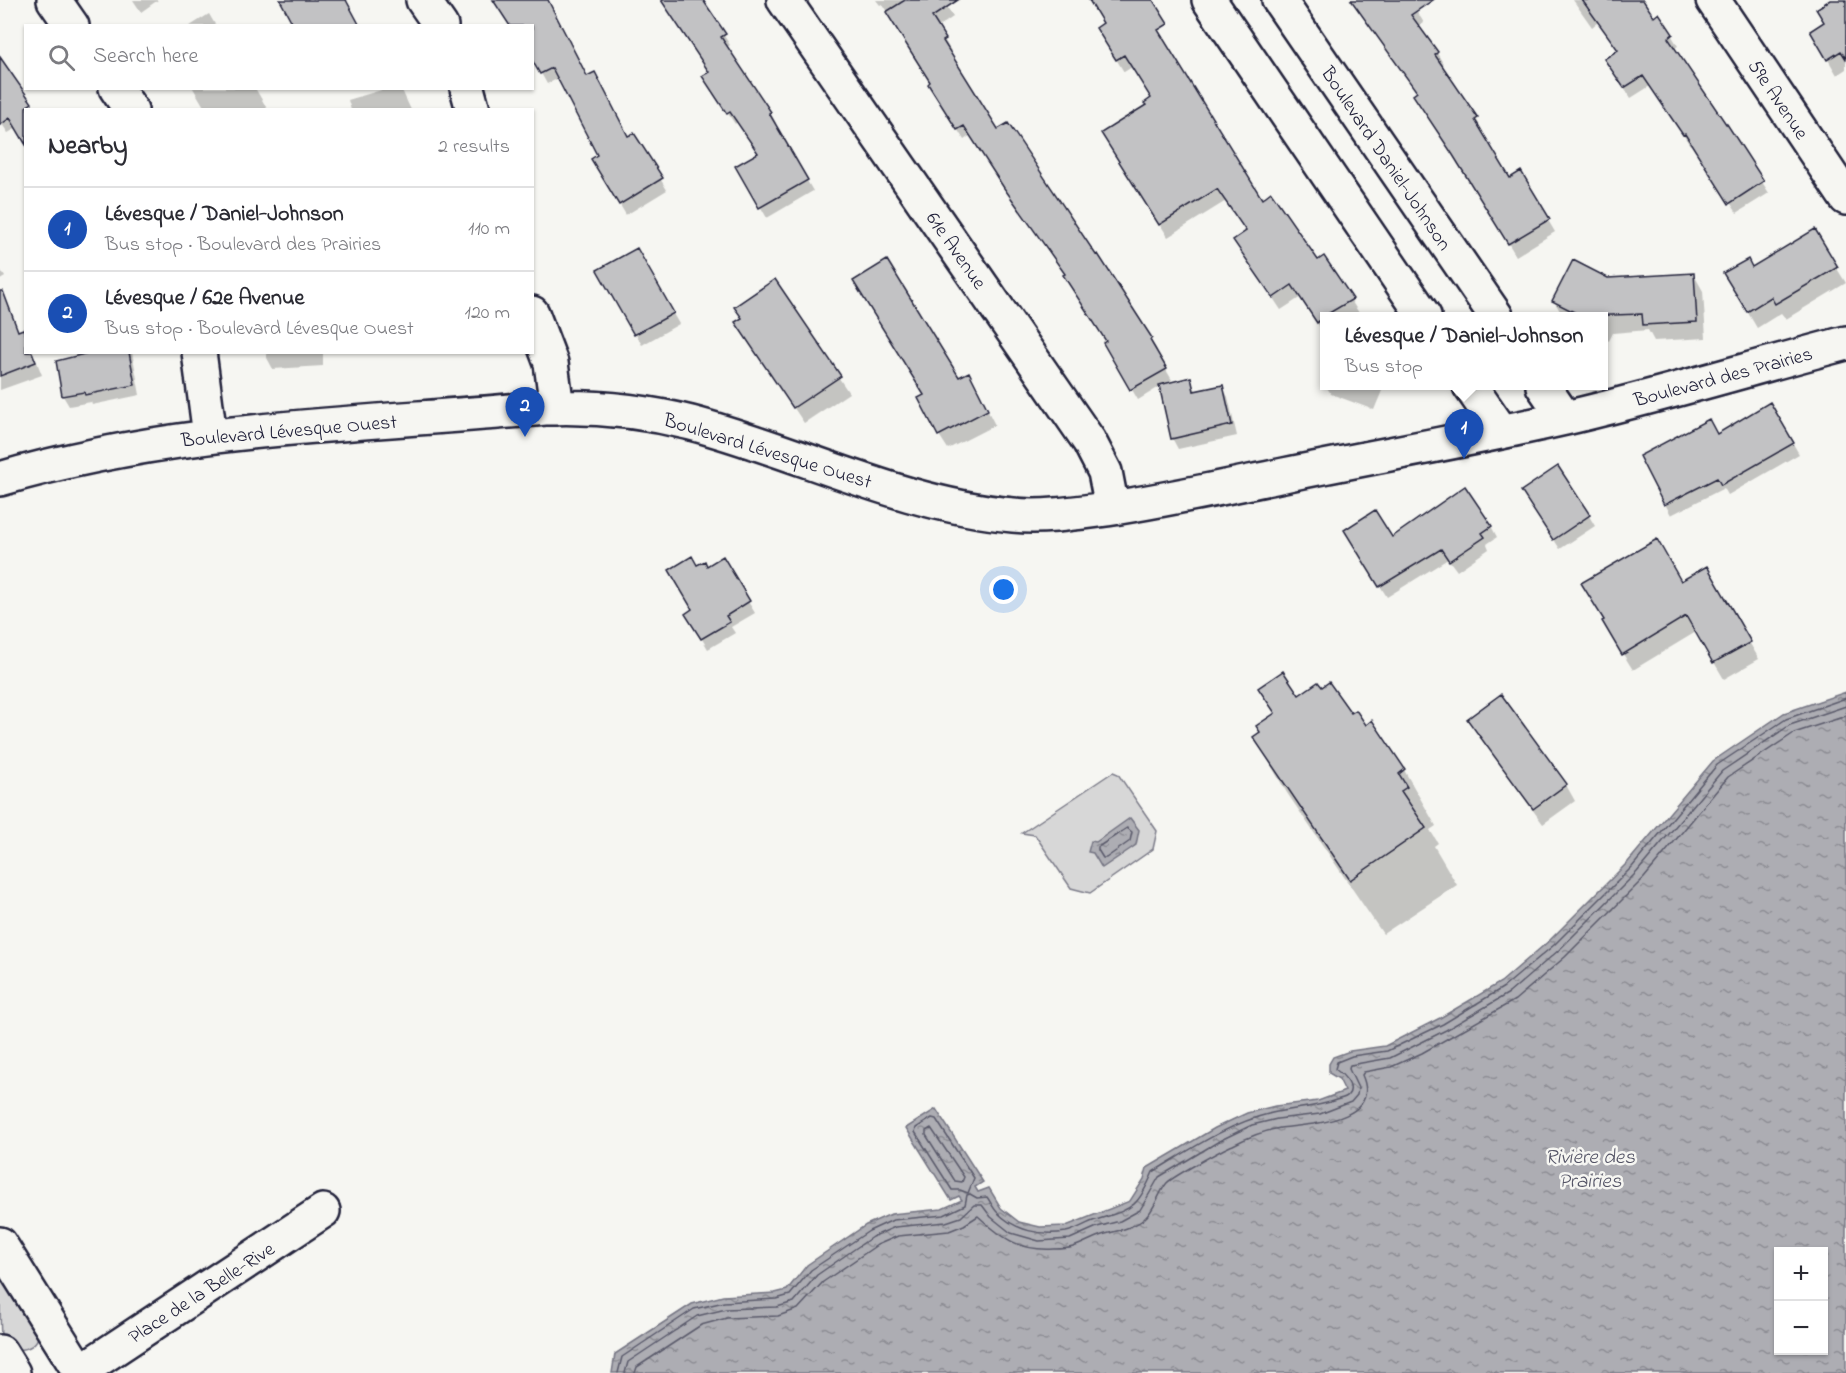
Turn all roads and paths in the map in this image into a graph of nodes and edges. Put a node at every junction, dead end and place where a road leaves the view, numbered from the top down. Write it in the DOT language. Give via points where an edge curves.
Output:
graph roads {
  1 [pos="54,0"];
  2 [pos="423,0"];
  3 [pos="784,0"];
  4 [pos="1279,0"];
  5 [pos="1713,0"];
  6 [pos="1213,1"];
  7 [pos="71,24"];
  8 [pos="440,24"];
  9 [pos="117,90"];
  10 [pos="468,90"];
  11 [pos="130,108"];
  12 [pos="472,108"];
  13 [pos="1846,198"];
  14 [pos="1421,312"];
  15 [pos="1493,312"];
  16 [pos="534,318"];
  17 [pos="1846,343"];
  18 [pos="200,354"];
  19 [pos="1473,390"];
  20 [pos="1546,390"];
  21 [pos="557,408"];
  22 [pos="1565,418"];
  23 [pos="1502,432"];
  24 [pos="210,436"];
  25 [pos="1283,475"];
  26 [pos="0,479"];
  27 [pos="1112,508"];
  28 [pos="322,1211"];
  29 [pos="0,1244"];
  30 [pos="0,1352"];
  31 [pos="79,1372"];
  32 [pos="13,1373"];
  1 -- 7 [label="street"];
  2 -- 8 [label="street"];
  3 -- 27 [label="street, 61e Avenue" via="1089,441 1105,472"];
  4 -- 15 [label="street, Boulevard Daniel-Johnson"];
  5 -- 13 [label="street, 59e Avenue"];
  6 -- 14 [label="street"];
  9 -- 11 [label="street"];
  10 -- 12 [label="street"];
  16 -- 21 [label="street" via="551,363"];
  17 -- 22 [label="street, Boulevard des Prairies"];
  18 -- 24 [label="street"];
  19 -- 23 [label="street"];
  20 -- 22 [label="street"];
  21 -- 24 [label="street, Boulevard Lévesque Ouest"];
  21 -- 27 [label="street, Boulevard Lévesque Ouest" via="619,410 683,421 897,490 977,510 1029,516"];
  22 -- 23 [label="street, Boulevard des Prairies"];
  23 -- 25 [label="street, Boulevard des Prairies"];
  24 -- 26 [label="street, Boulevard Lévesque Ouest" via="125,449"];
  25 -- 27 [label="street, Boulevard Lévesque Ouest"];
  28 -- 31 [label="street, Place de la Belle-Rive"];
  29 -- 31 [label="street, Place de la Belle-Rive"];
  30 -- 32 [label="street"];
}
